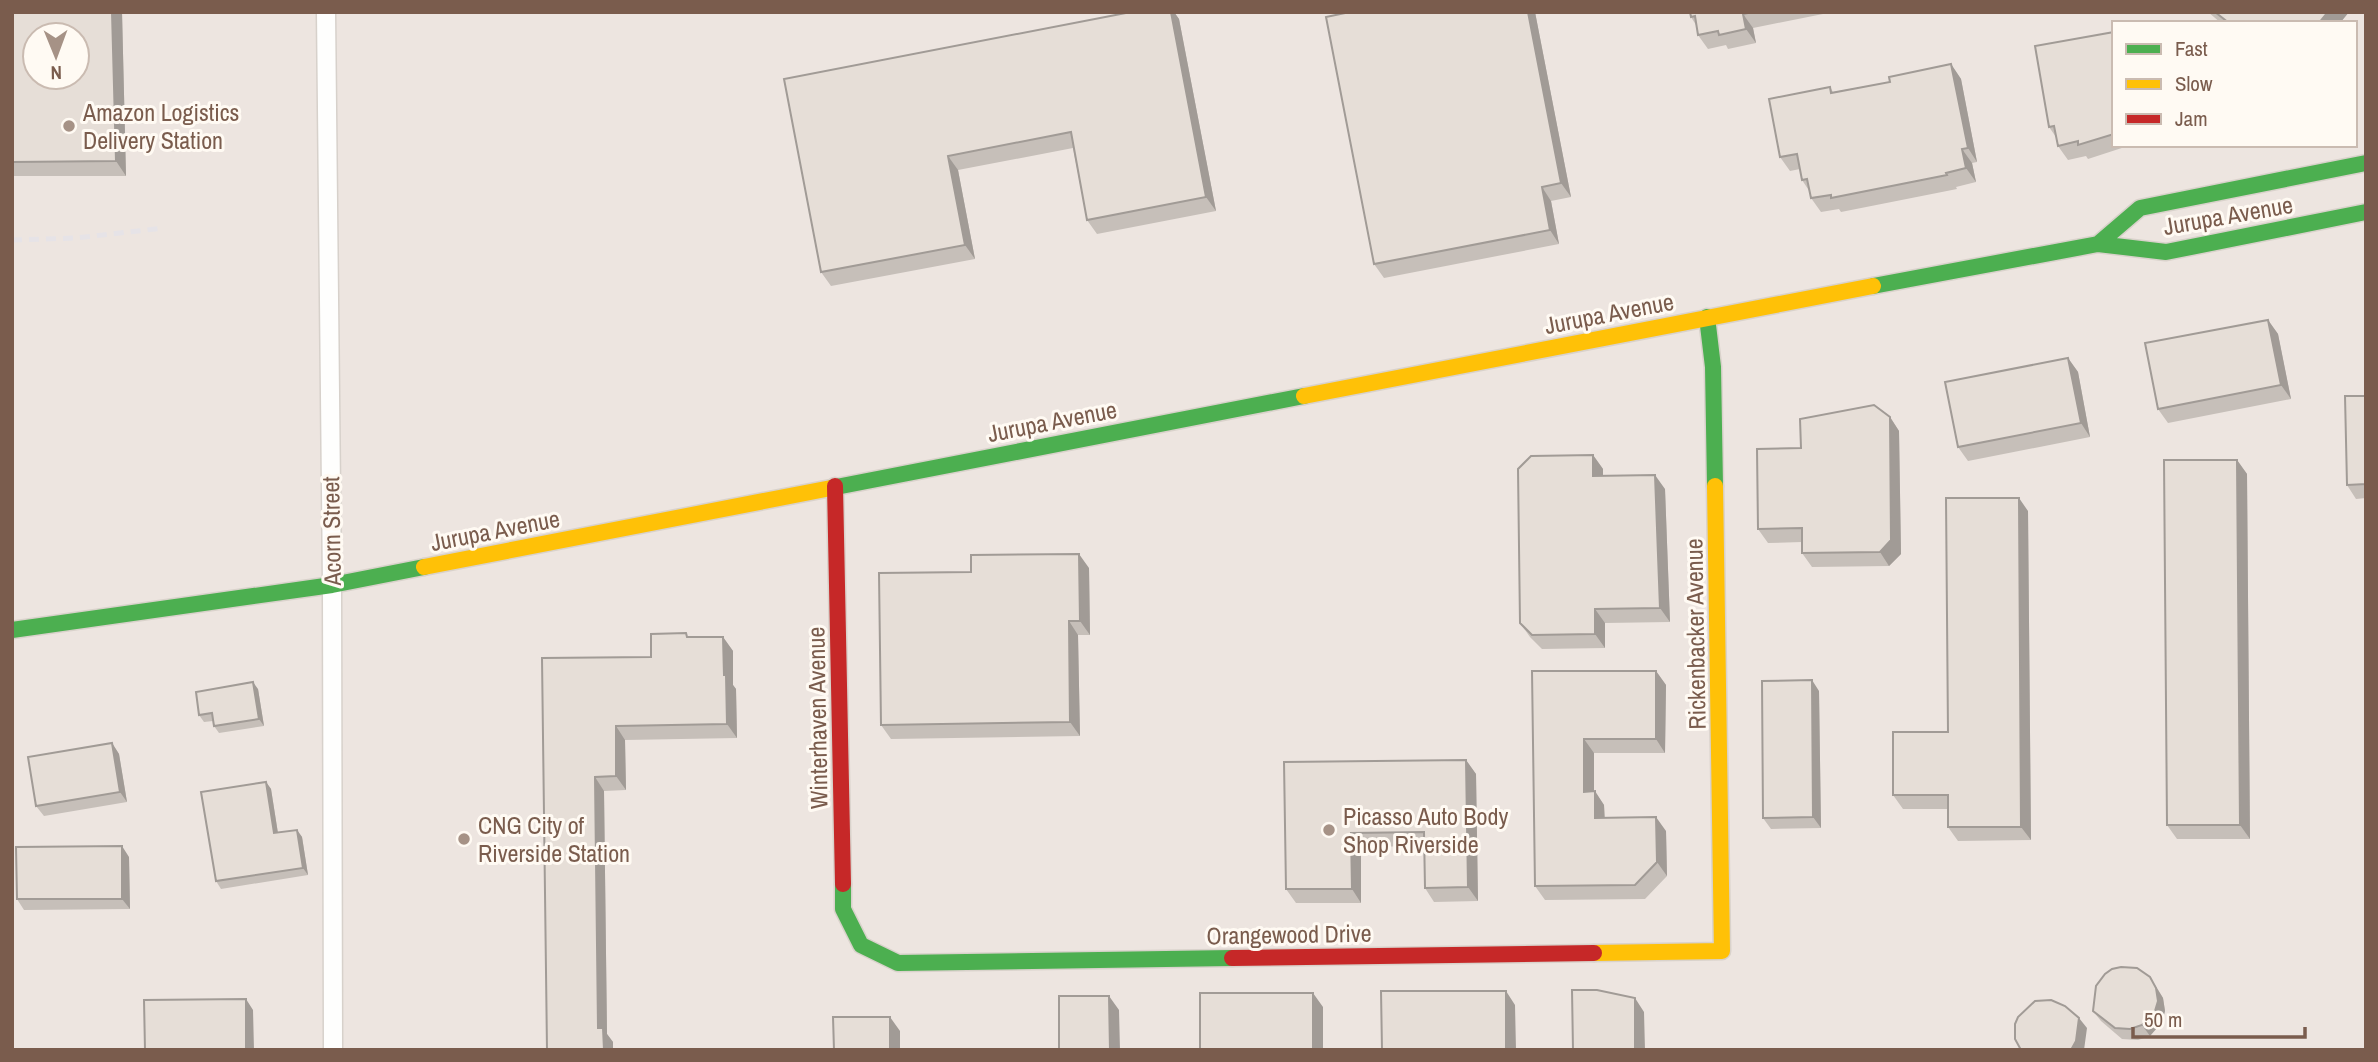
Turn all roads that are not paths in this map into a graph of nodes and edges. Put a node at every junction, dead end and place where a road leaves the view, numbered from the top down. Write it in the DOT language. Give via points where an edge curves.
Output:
graph roads {
  1 [pos="326,12"];
  2 [pos="2366,163"];
  3 [pos="2366,212"];
  4 [pos="2098,244"];
  5 [pos="1707,317"];
  6 [pos="835,486"];
  7 [pos="332,585"];
  8 [pos="12,630"];
  9 [pos="861,945"];
  10 [pos="1722,951"];
  11 [pos="333,1050"];
  1 -- 7 [label="street, Acorn Street"];
  2 -- 4 [label="main road, Jurupa Avenue" via="2140,208"];
  3 -- 4 [label="main road, Jurupa Avenue" via="2166,252"];
  4 -- 5 [label="main road, Jurupa Avenue"];
  5 -- 6 [label="main road, Jurupa Avenue"];
  5 -- 10 [label="main road, Rickenbacker Avenue" via="1713,367"];
  6 -- 7 [label="main road, Jurupa Avenue"];
  6 -- 9 [label="main road, Winterhaven Avenue" via="843,909"];
  7 -- 8 [label="main road, Jurupa Avenue"];
  7 -- 11 [label="street, Acorn Street"];
  9 -- 10 [label="main road, Orangewood Drive" via="898,963"];
}
